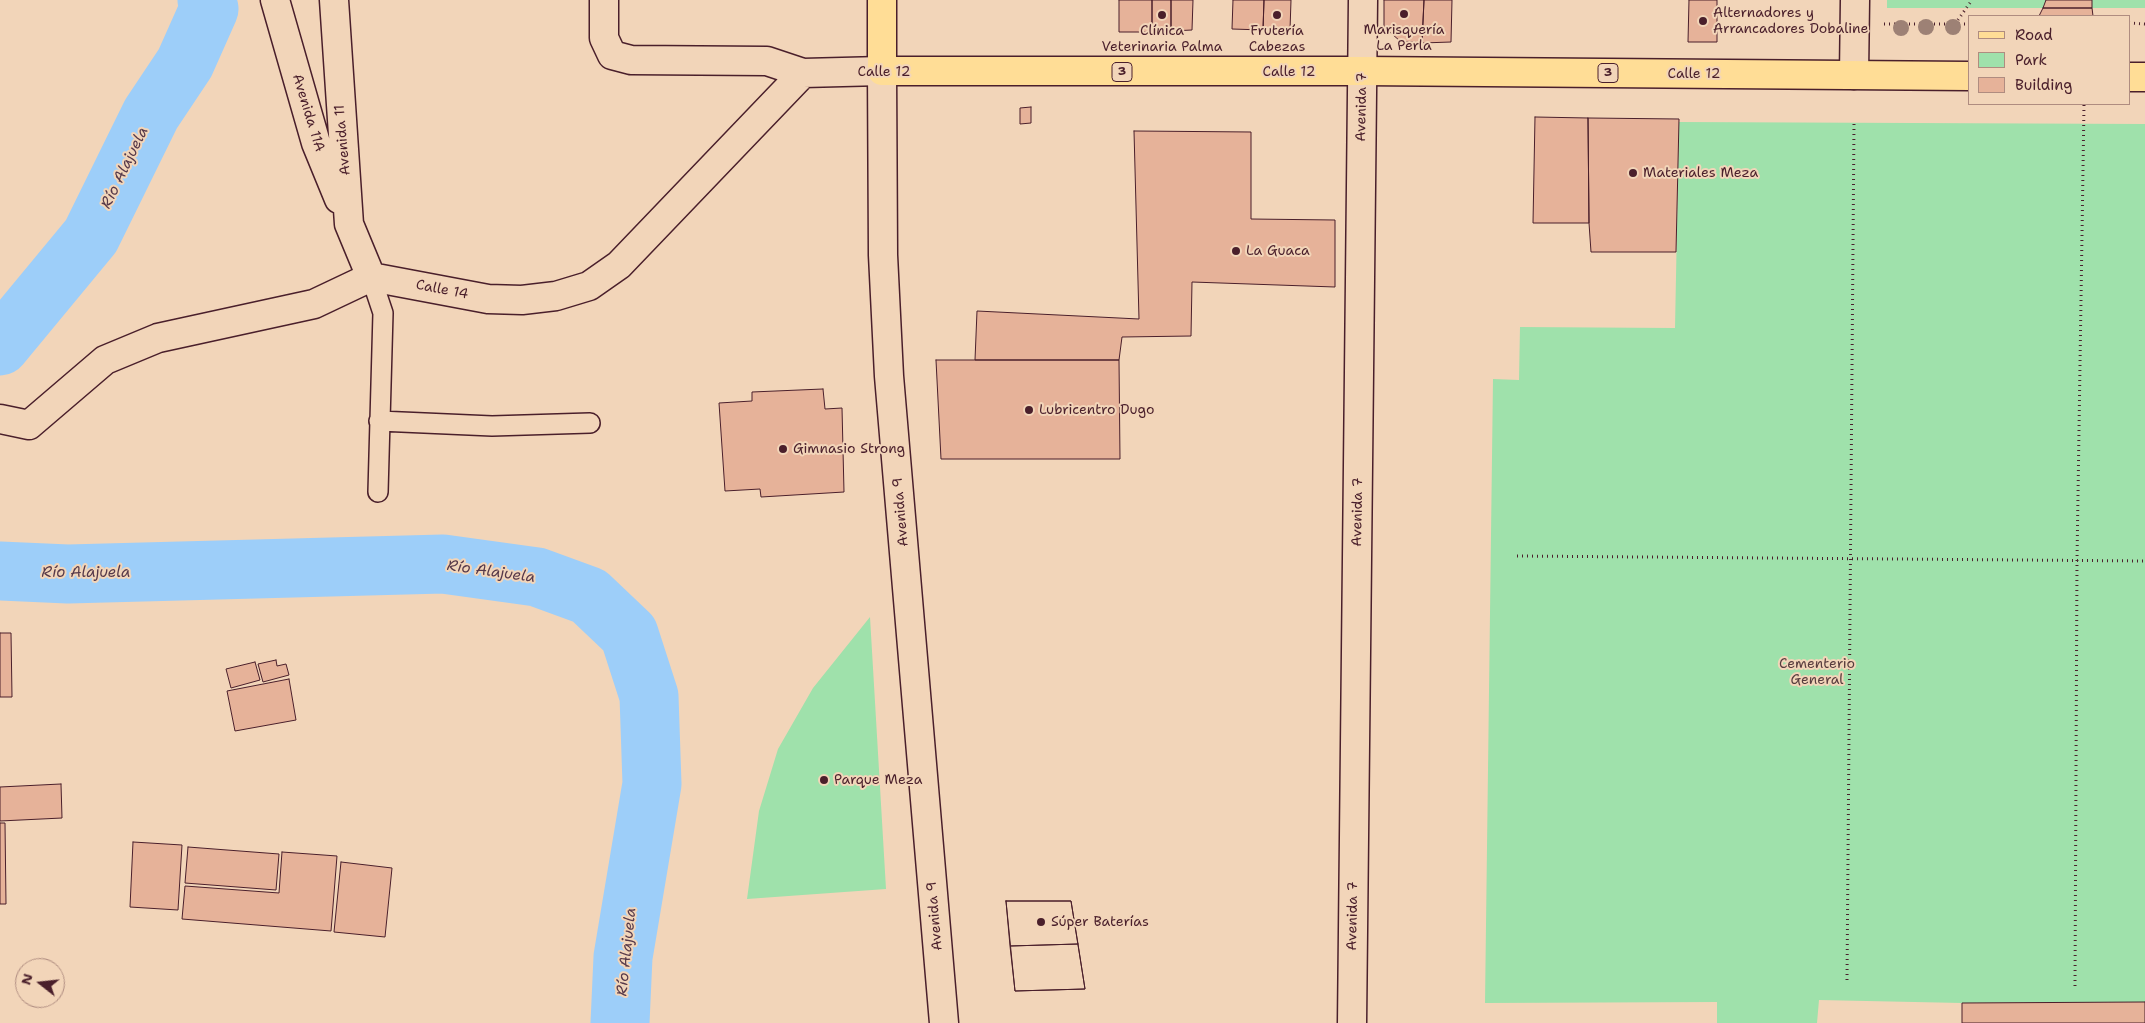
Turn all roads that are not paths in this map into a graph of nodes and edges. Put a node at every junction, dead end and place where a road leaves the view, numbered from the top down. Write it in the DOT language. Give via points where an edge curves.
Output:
graph roads {
  1 [pos="275,0"];
  2 [pos="334,0"];
  3 [pos="604,0"];
  4 [pos="882,0"];
  5 [pos="1363,0"];
  6 [pos="1855,0"];
  7 [pos="882,71"];
  8 [pos="1362,71"];
  9 [pos="803,73"];
  10 [pos="1854,75"];
  11 [pos="1968,76"];
  12 [pos="2130,77"];
  13 [pos="2145,77"];
  14 [pos="350,224"];
  15 [pos="371,277"];
  16 [pos="0,419"];
  17 [pos="380,421"];
  18 [pos="590,423"];
  19 [pos="378,492"];
  20 [pos="944,1023"];
  21 [pos="1352,1023"];
  1 -- 14 [label="street, Avenida 11A" via="316,143"];
  2 -- 14 [label="street, Avenida 11"];
  3 -- 9 [label="street, Calle 12" via="604,38 612,55 631,60 767,61"];
  4 -- 7 [label="main road, Avenida 9"];
  5 -- 8 [label="street, Avenida 7"];
  6 -- 10 [label="street"];
  7 -- 8 [label="main road, Calle 12 / 3"];
  7 -- 9 [label="street, Calle 12"];
  7 -- 20 [label="street, Avenida 9" via="883,255 889,376"];
  8 -- 10 [label="main road, Calle 12 / 3"];
  8 -- 21 [label="street, Avenida 7"];
  9 -- 15 [label="street, Calle 14" via="619,265 589,286 556,296 488,299"];
  10 -- 11 [label="main road, Calle 12 / 3"];
  12 -- 13 [label="main road"];
  14 -- 15 [label="street, Avenida 11"];
  15 -- 16 [label="street" via="314,304 158,338 105,360 29,425"];
  15 -- 17 [label="lane" via="382,313"];
  17 -- 18 [label="lane" via="492,426"];
  17 -- 19 [label="lane"];
}
